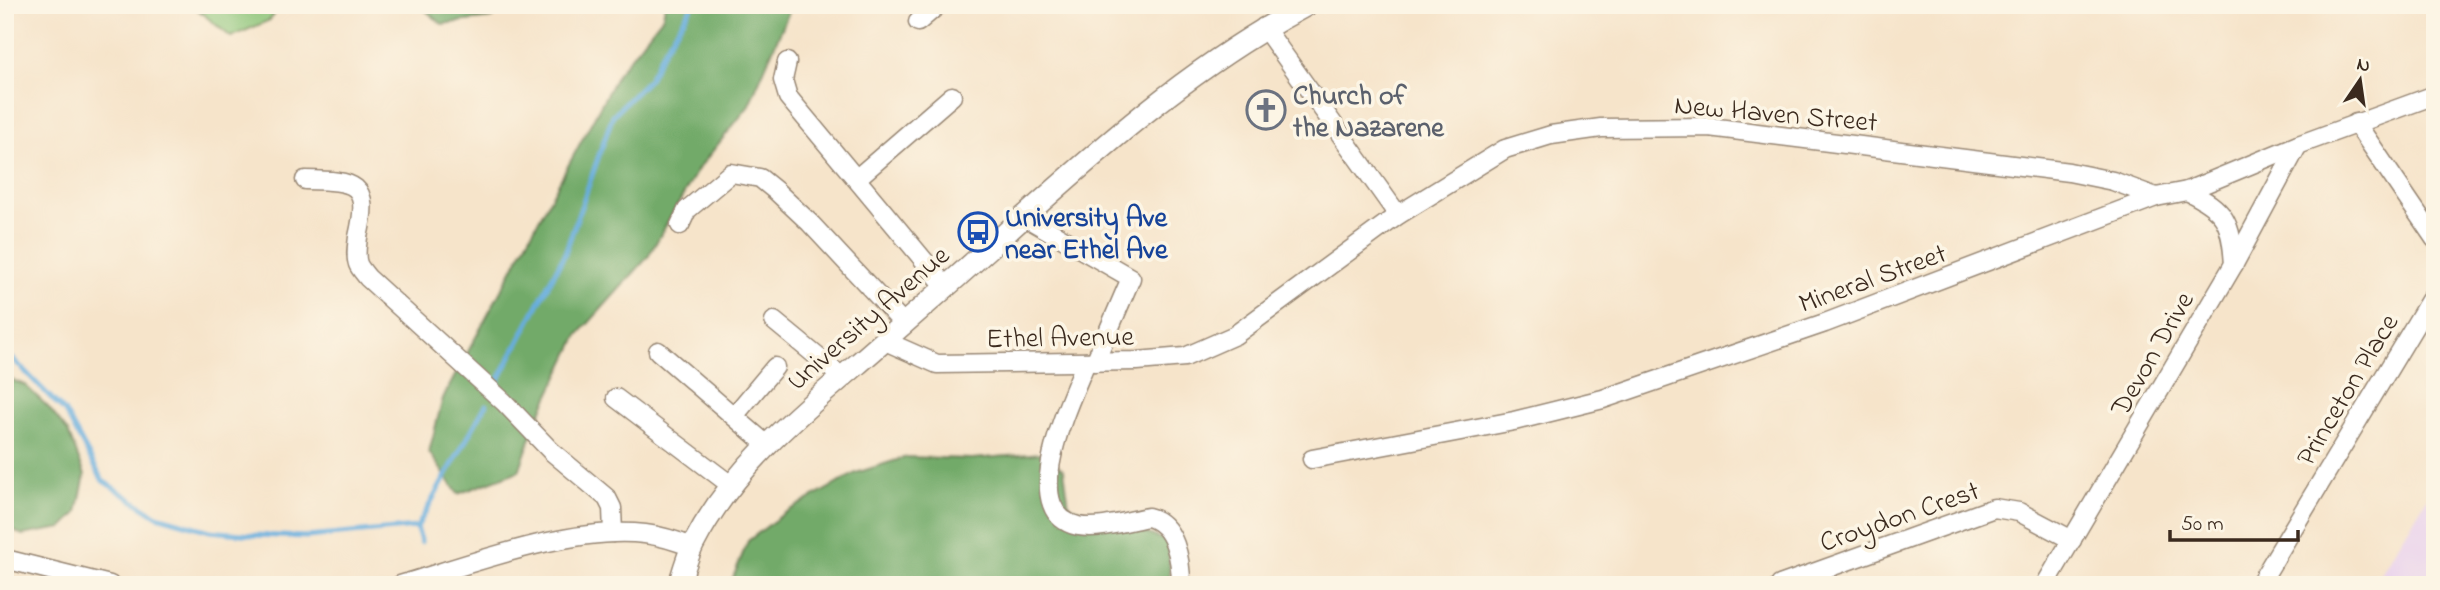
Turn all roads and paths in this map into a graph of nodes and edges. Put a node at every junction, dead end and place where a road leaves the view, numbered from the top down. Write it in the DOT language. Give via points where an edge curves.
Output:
graph roads {
  1 [pos="937,5"];
  2 [pos="1307,5"];
  3 [pos="918,22"];
  4 [pos="1264,27"];
  5 [pos="787,62"];
  6 [pos="2435,94"];
  7 [pos="952,96"];
  8 [pos="2356,123"];
  9 [pos="2298,145"];
  10 [pos="856,178"];
  11 [pos="305,180"];
  12 [pos="2187,191"];
  13 [pos="2157,197"];
  14 [pos="1398,215"];
  15 [pos="1025,217"];
  16 [pos="680,225"];
  17 [pos="2435,239"];
  18 [pos="2234,264"];
  19 [pos="946,287"];
  20 [pos="2435,292"];
  21 [pos="774,321"];
  22 [pos="904,324"];
  23 [pos="1235,335"];
  24 [pos="885,341"];
  25 [pos="658,351"];
  26 [pos="1091,362"];
  27 [pos="775,367"];
  28 [pos="842,377"];
  29 [pos="616,398"];
  30 [pos="734,416"];
  31 [pos="767,445"];
  32 [pos="1312,459"];
  33 [pos="732,486"];
  34 [pos="613,533"];
  35 [pos="2072,540"];
  36 [pos="692,547"];
  37 [pos="5,559"];
  38 [pos="110,585"];
  39 [pos="400,585"];
  40 [pos="679,585"];
  41 [pos="1181,585"];
  42 [pos="1780,585"];
  43 [pos="2045,585"];
  44 [pos="2259,585"];
  1 -- 3 [label="street"];
  2 -- 4 [label="main road, University Avenue"];
  4 -- 14 [label="street"];
  4 -- 15 [label="main road, University Avenue" via="1136,118"];
  5 -- 10 [label="street" via="783,80 788,97"];
  6 -- 8 [label="street, Mineral Street"];
  7 -- 10 [label="street"];
  8 -- 9 [label="street, Mineral Street"];
  8 -- 17 [label="street"];
  9 -- 12 [label="street, Mineral Street"];
  9 -- 18 [label="street, Devon Drive"];
  10 -- 19 [label="street"];
  11 -- 34 [label="street" via="353,186 362,197 364,211 356,248 358,264 368,278 504,402 551,452 607,498"];
  12 -- 13 [label="street, Mineral Street"];
  12 -- 18 [label="street" via="2221,213 2232,236"];
  13 -- 14 [label="street, New Haven Street" via="2069,172 1709,127 1635,127 1551,135 1504,149"];
  13 -- 32 [label="street, Mineral Street" via="1838,318 1603,399 1514,421"];
  14 -- 23 [label="street, New Haven Street"];
  15 -- 19 [label="main road, University Avenue"];
  15 -- 26 [label="street" via="1130,278"];
  16 -- 22 [label="street" via="687,210 719,180 731,173 760,178 810,223"];
  18 -- 35 [label="street, Devon Drive"];
  19 -- 22 [label="main road, University Avenue"];
  20 -- 44 [label="street, Princeton Place"];
  21 -- 28 [label="street"];
  22 -- 24 [label="main road, University Avenue"];
  23 -- 26 [label="street, Ethel Avenue" via="1185,357"];
  24 -- 26 [label="street, Ethel Avenue" via="937,364"];
  24 -- 28 [label="main road, University Avenue"];
  25 -- 30 [label="street"];
  26 -- 41 [label="street" via="1049,463 1049,494 1055,510 1081,527 1148,517 1158,520 1168,530 1181,560"];
  27 -- 30 [label="street"];
  28 -- 31 [label="main road, University Avenue"];
  29 -- 33 [label="street"];
  30 -- 31 [label="street"];
  31 -- 33 [label="main road, University Avenue"];
  33 -- 36 [label="main road, University Avenue"];
  34 -- 36 [label="street" via="645,534"];
  34 -- 39 [label="street" via="565,539"];
  35 -- 42 [label="street, Croydon Crest" via="2019,512 1994,508"];
  35 -- 43 [label="street, Devon Drive"];
  36 -- 40 [label="main road, University Avenue"];
  37 -- 38 [label="street"];
}
